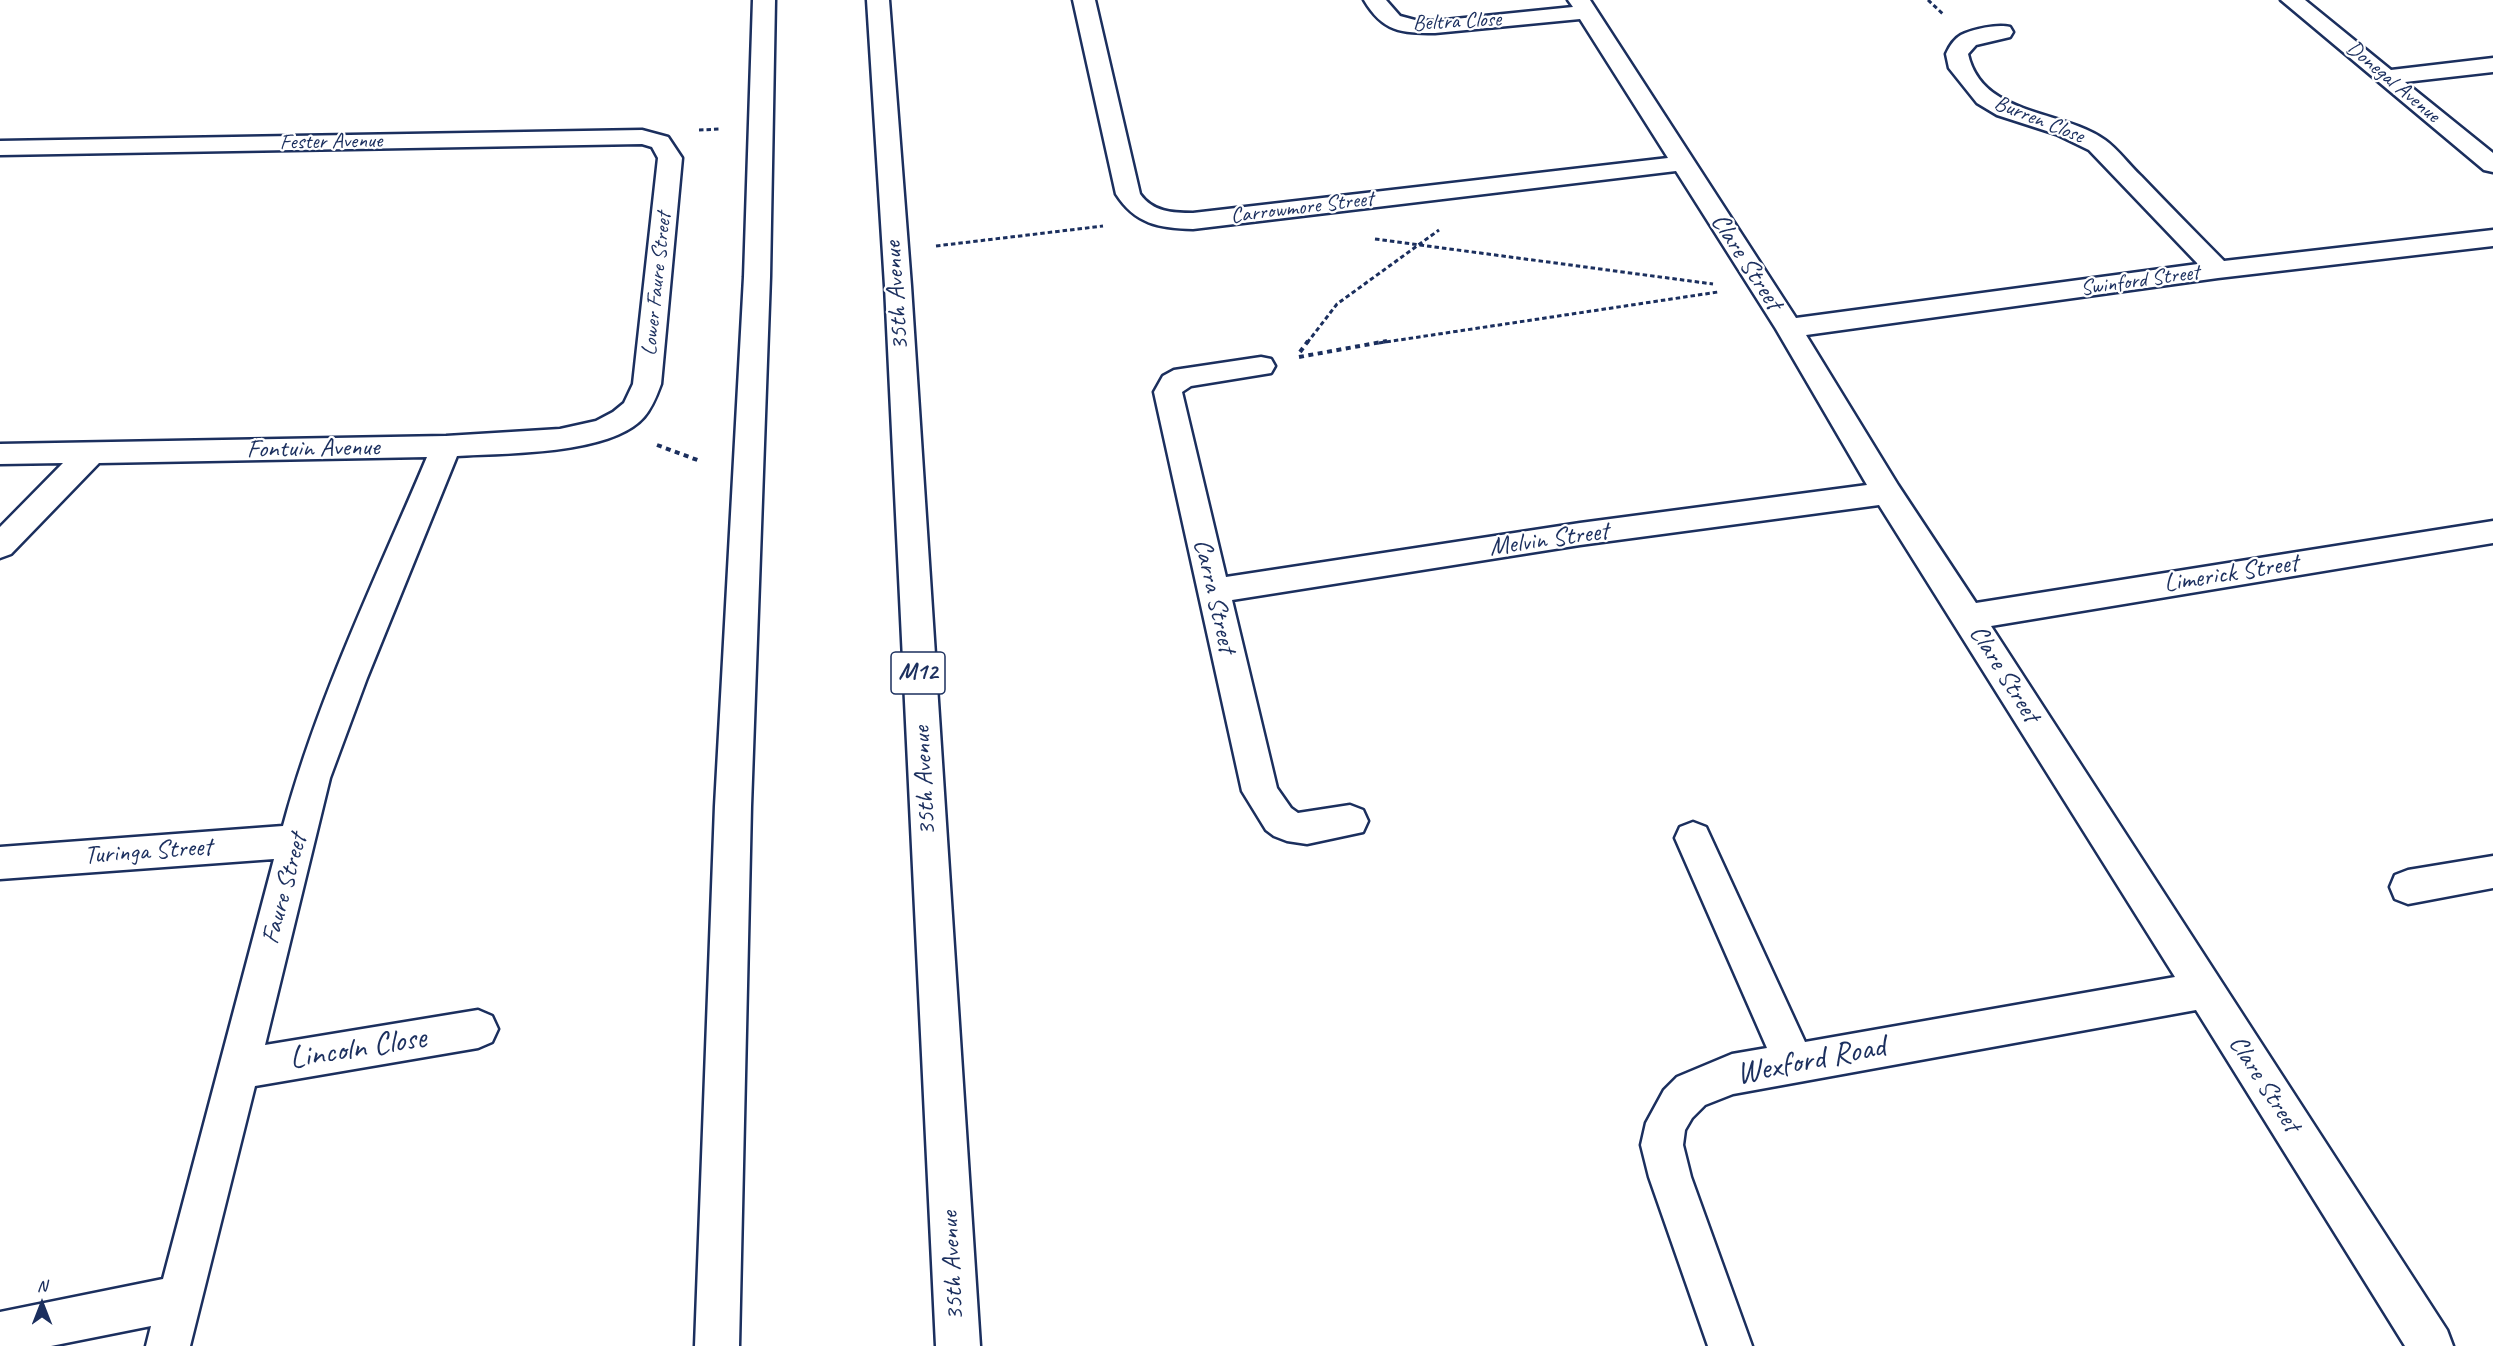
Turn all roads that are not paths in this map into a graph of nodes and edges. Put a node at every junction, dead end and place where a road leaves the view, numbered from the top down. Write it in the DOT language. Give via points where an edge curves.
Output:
graph roads {
  1 [pos="764,0"];
  2 [pos="878,0"];
  3 [pos="1084,0"];
  4 [pos="1376,0"];
  5 [pos="2292,0"];
  6 [pos="1583,6"];
  7 [pos="2002,32"];
  8 [pos="2493,65"];
  9 [pos="2388,77"];
  10 [pos="662,142"];
  11 [pos="0,148"];
  12 [pos="1683,163"];
  13 [pos="2493,165"];
  14 [pos="2493,238"];
  15 [pos="2218,270"];
  16 [pos="1788,328"];
  17 [pos="1261,366"];
  18 [pos="623,419"];
  19 [pos="446,446"];
  20 [pos="90,453"];
  21 [pos="0,454"];
  22 [pos="1887,493"];
  23 [pos="2493,532"];
  24 [pos="0,546"];
  25 [pos="1213,591"];
  26 [pos="1968,617"];
  27 [pos="1350,821"];
  28 [pos="1693,838"];
  29 [pos="297,841"];
  30 [pos="0,863"];
  31 [pos="2493,872"];
  32 [pos="2408,887"];
  33 [pos="2204,990"];
  34 [pos="478,1029"];
  35 [pos="1794,1063"];
  36 [pos="238,1069"];
  37 [pos="180,1299"];
  38 [pos="0,1334"];
  39 [pos="168,1346"];
  40 [pos="717,1346"];
  41 [pos="958,1346"];
  42 [pos="1731,1346"];
  43 [pos="2431,1346"];
  1 -- 40 [label="street" via="757,277 732,818"];
  2 -- 41 [label="street, 35th Avenue / M12"];
  3 -- 12 [label="street, Carrowmore Street" via="1128,194 1138,208 1154,217 1193,221"];
  4 -- 6 [label="street, Beltra Close" via="1382,15 1391,21 1417,27"];
  5 -- 9 [label="street, Donegal Avenue"];
  6 -- 12 [label="street, Clare Street"];
  7 -- 15 [label="street, Burren Close" via="1968,40 1957,54 1960,68 1985,98 2005,110 2075,133 2097,145"];
  8 -- 9 [label="street"];
  9 -- 13 [label="street, Donegal Avenue"];
  10 -- 11 [label="street, Fester Avenue" via="642,137"];
  10 -- 18 [label="street, Lower Faure Street" via="670,158 647,384 634,410"];
  12 -- 16 [label="street, Clare Street"];
  14 -- 15 [label="street, Swinford Street"];
  15 -- 16 [label="street, Swinford Street"];
  16 -- 22 [label="street, Clare Street"];
  17 -- 25 [label="street, Carra Street" via="1184,377 1173,383 1168,392"];
  18 -- 19 [label="street, Fontuin Avenue" via="604,429 560,439"];
  19 -- 20 [label="street, Fontuin Avenue"];
  19 -- 29 [label="street, Faure Street" via="350,678 314,778"];
  20 -- 21 [label="street, Fontuin Avenue"];
  20 -- 24 [label="street"];
  22 -- 25 [label="street, Melvin Street" via="1580,534"];
  22 -- 26 [label="street, Clare Street"];
  23 -- 26 [label="street, Limerick Street"];
  25 -- 27 [label="street, Carra Street" via="1260,791 1270,811 1285,827 1299,830"];
  26 -- 33 [label="street, Clare Street"];
  28 -- 35 [label="street"];
  29 -- 30 [label="street, Turinga Street"];
  29 -- 36 [label="street, Faure Street"];
  31 -- 32 [label="street"];
  33 -- 35 [label="street, Wexford Road"];
  33 -- 43 [label="street, Clare Street"];
  34 -- 36 [label="street, Lincoln Close"];
  35 -- 42 [label="street, Wexford Road" via="1732,1074 1708,1083 1691,1091 1666,1123 1662,1145 1670,1177"];
  36 -- 37 [label="street, Faure Street"];
  37 -- 38 [label="street"];
  37 -- 39 [label="street, Faure Street"];
}
